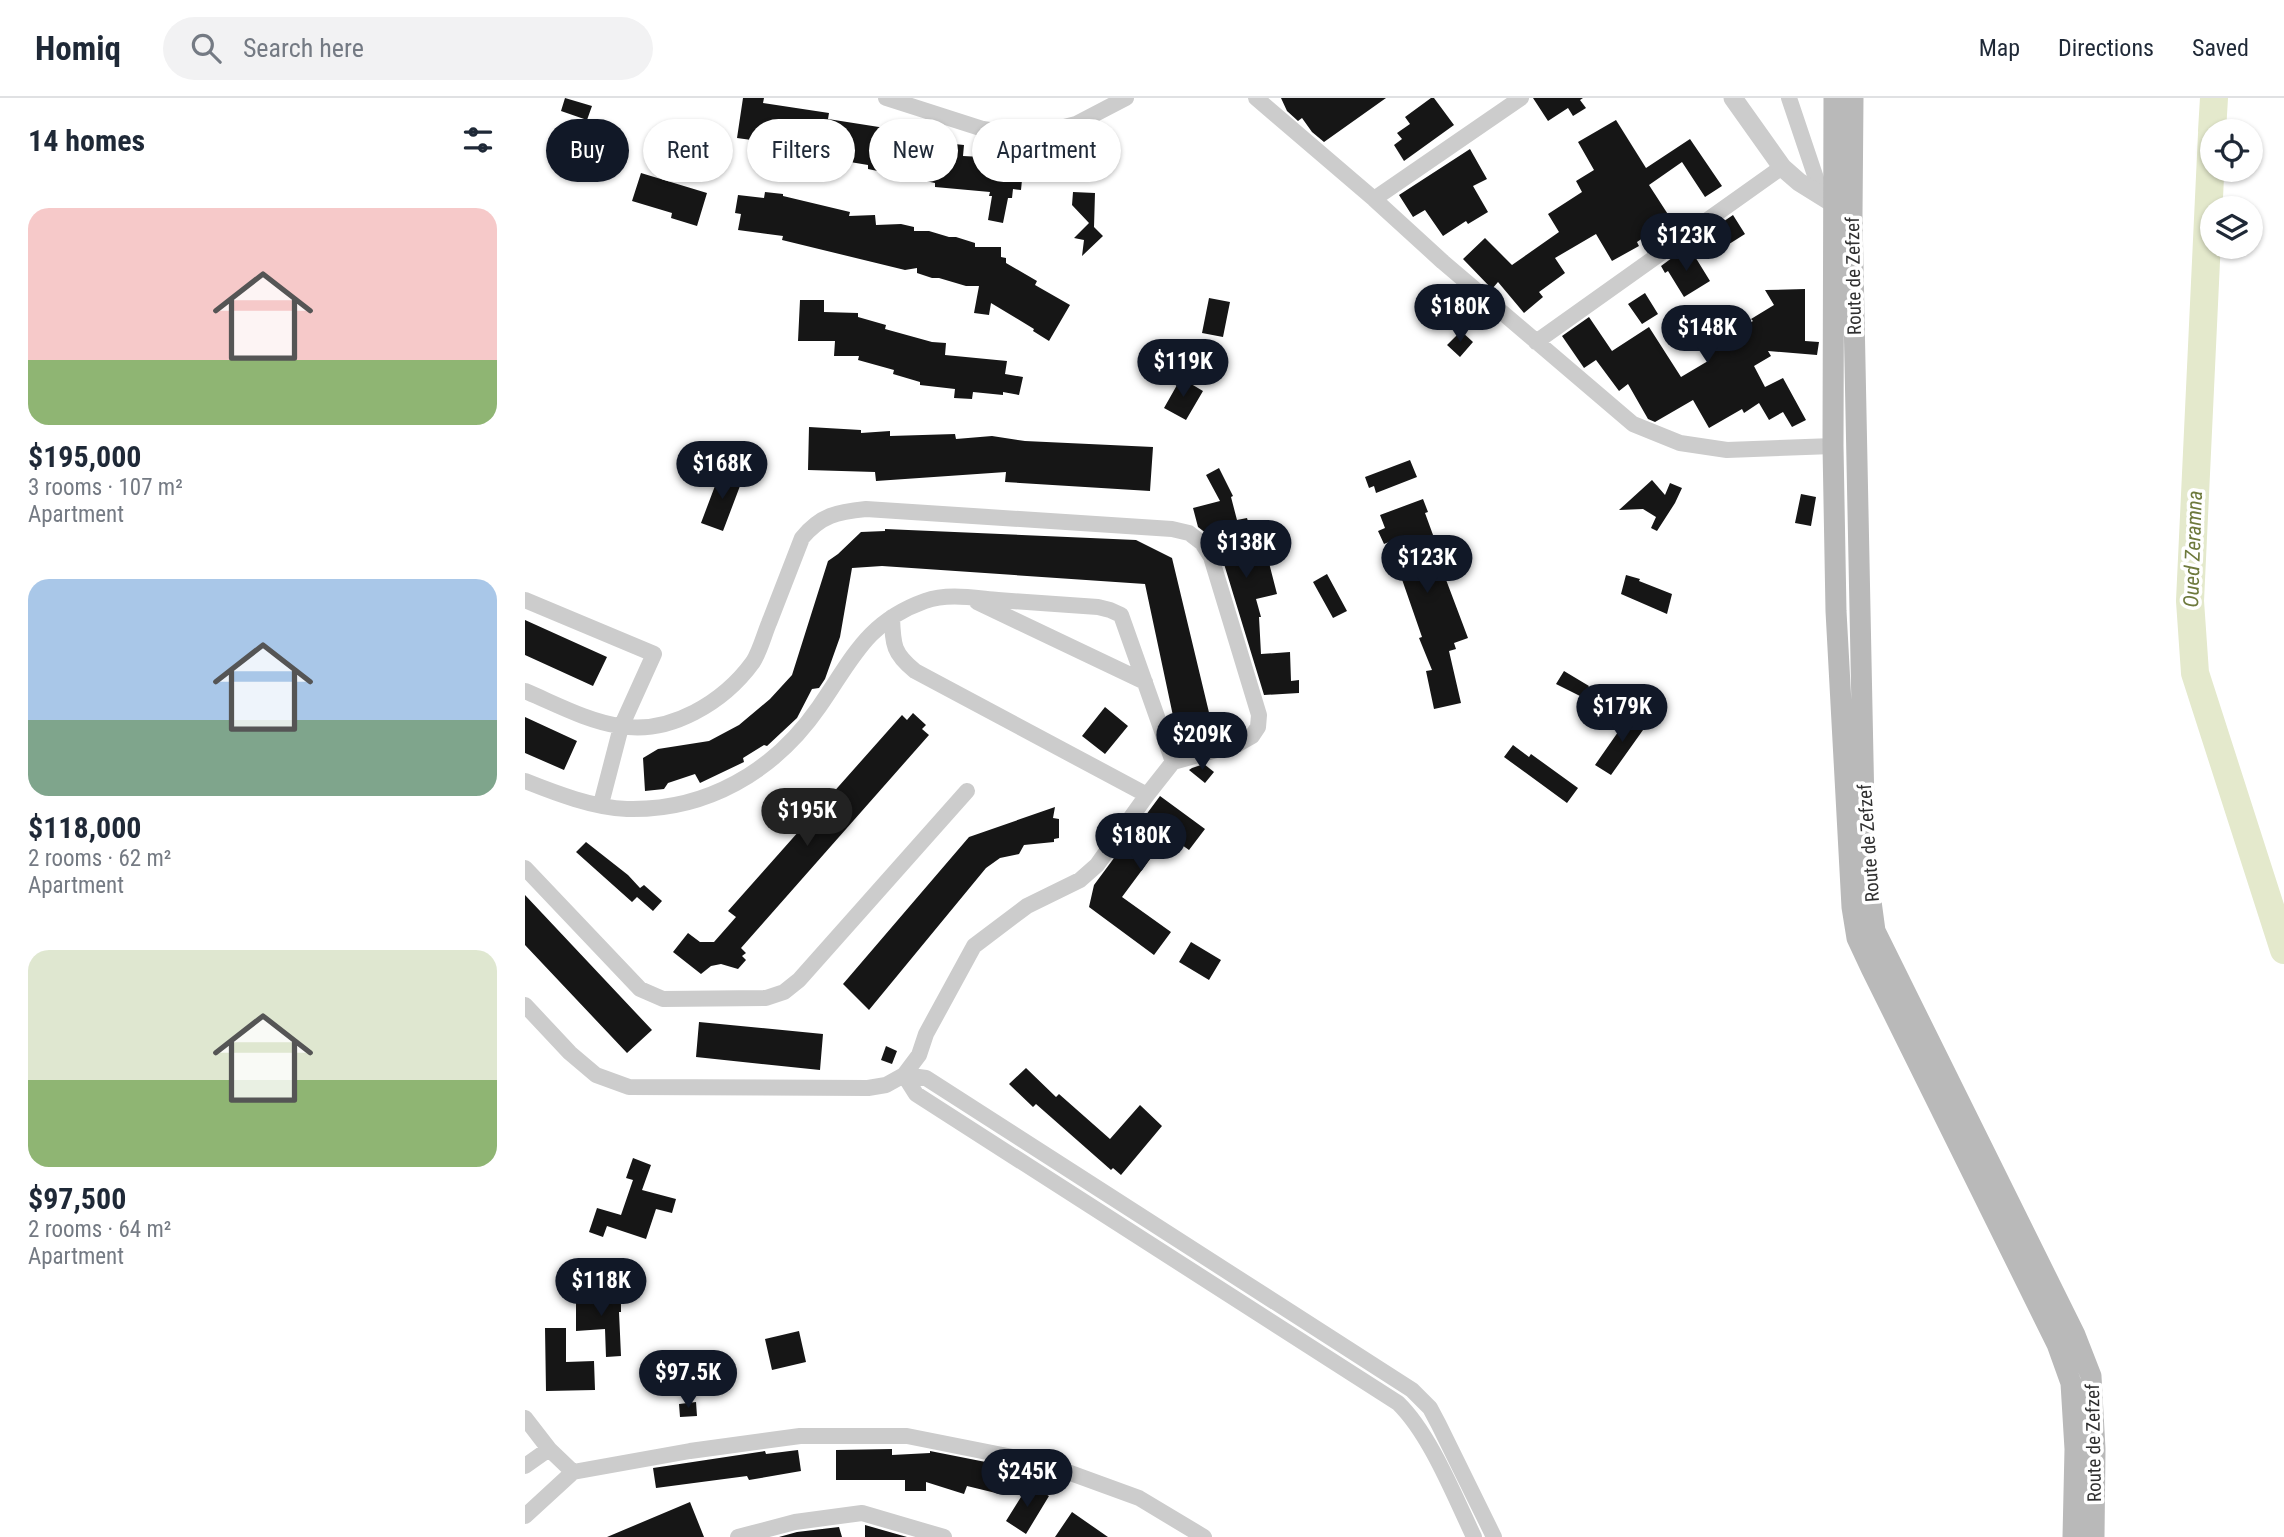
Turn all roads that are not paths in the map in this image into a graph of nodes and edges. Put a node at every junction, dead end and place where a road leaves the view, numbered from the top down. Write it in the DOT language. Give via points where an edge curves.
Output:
graph roads {
  1 [pos="886,98"];
  2 [pos="1126,98"];
  3 [pos="1256,98"];
  4 [pos="1521,98"];
  5 [pos="1734,98"];
  6 [pos="1789,98"];
  7 [pos="1833,98"];
  8 [pos="1853,98"];
  9 [pos="1782,167"];
  10 [pos="1374,199"];
  11 [pos="1827,200"];
  12 [pos="1852,215"];
  13 [pos="1536,342"];
  14 [pos="1833,446"];
  15 [pos="968,598"];
  16 [pos="525,600"];
  17 [pos="892,617"];
  18 [pos="1145,682"];
  19 [pos="525,691"];
  20 [pos="621,727"];
  21 [pos="1173,762"];
  22 [pos="525,781"];
  23 [pos="967,792"];
  24 [pos="1147,794"];
  25 [pos="601,804"];
  26 [pos="525,868"];
  27 [pos="525,1005"];
  28 [pos="904,1075"];
  29 [pos="525,1418"];
  30 [pos="549,1449"];
  31 [pos="525,1466"];
  32 [pos="573,1472"];
  33 [pos="525,1516"];
  34 [pos="738,1537"];
  35 [pos="944,1537"];
  36 [pos="1204,1537"];
  37 [pos="1474,1537"];
  38 [pos="1494,1537"];
  39 [pos="2073,1537"];
  40 [pos="2094,1537"];
  1 -- 2 [label="street" via="983,129 1028,136 1076,124"];
  3 -- 10 [label="street"];
  4 -- 10 [label="street"];
  5 -- 9 [label="street"];
  6 -- 11 [label="street"];
  7 -- 11 [label="main road, Route de Zefzef"];
  8 -- 12 [label="main road, Route de Zefzef"];
  9 -- 11 [label="street"];
  9 -- 13 [label="street"];
  10 -- 13 [label="street"];
  11 -- 12 [label="street"];
  11 -- 14 [label="main road, Route de Zefzef"];
  12 -- 40 [label="main road, Route de Zefzef" via="1865,857 1875,931 2075,1335 2091,1376"];
  13 -- 14 [label="street" via="1633,424 1680,443 1727,450"];
  14 -- 39 [label="main road, Route de Zefzef" via="1836,611 1857,938 2057,1344 2071,1383"];
  15 -- 17 [label="street" via="926,600"];
  15 -- 18 [label="street"];
  15 -- 18 [label="street" via="1110,610 1121,615"];
  16 -- 20 [label="street" via="654,653"];
  17 -- 24 [label="street" via="893,646 915,671"];
  17 -- 25 [label="street" via="858,647 818,709 769,764 705,797 670,806 625,809"];
  18 -- 21 [label="street"];
  19 -- 20 [label="street"];
  20 -- 21 [label="street" via="655,726 685,717 733,684 754,660 802,538 828,516 866,509 1172,529 1189,533 1202,543 1217,571 1259,715 1258,727 1238,744"];
  20 -- 25 [label="street"];
  21 -- 24 [label="street"];
  22 -- 25 [label="street" via="571,799"];
  23 -- 26 [label="street" via="799,980 766,998 663,999 641,989"];
  24 -- 28 [label="street" via="1097,865 1080,880 1027,905 974,946 919,1055"];
  27 -- 28 [label="street" via="596,1075 629,1087 868,1088"];
  28 -- 37 [label="street" via="916,1094 1398,1403 1424,1435"];
  28 -- 38 [label="street" via="926,1078 1412,1390 1440,1425"];
  29 -- 30 [label="street"];
  30 -- 31 [label="street"];
  30 -- 32 [label="street"];
  32 -- 33 [label="street"];
  32 -- 36 [label="street" via="800,1436 907,1436 1043,1462 1139,1498"];
  34 -- 35 [label="street" via="795,1522 862,1513"];
}
